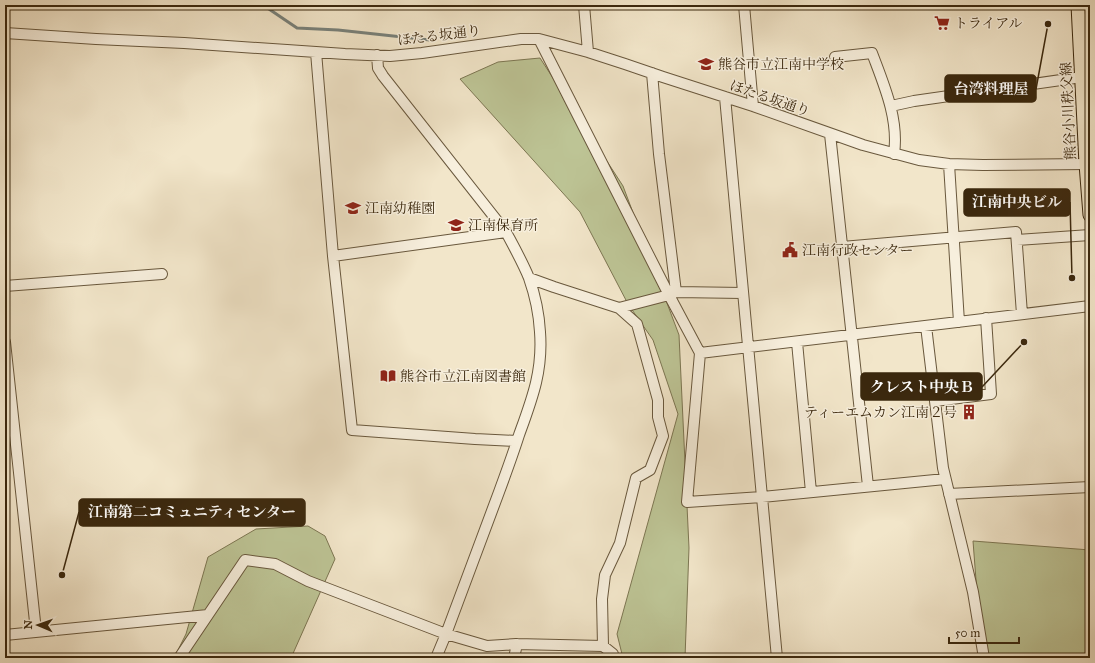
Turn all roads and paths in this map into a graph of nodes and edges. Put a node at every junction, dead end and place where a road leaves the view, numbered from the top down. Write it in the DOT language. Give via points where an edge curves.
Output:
graph roads {
  1 [pos="584,5"];
  2 [pos="744,5"];
  3 [pos="1078,5"];
  4 [pos="5,33"];
  5 [pos="1085,37"];
  6 [pos="539,39"];
  7 [pos="316,52"];
  8 [pos="588,52"];
  9 [pos="377,55"];
  10 [pos="835,57"];
  11 [pos="652,73"];
  12 [pos="1085,75"];
  13 [pos="725,97"];
  14 [pos="753,106"];
  15 [pos="891,106"];
  16 [pos="830,134"];
  17 [pos="894,154"];
  18 [pos="949,164"];
  19 [pos="1086,164"];
  20 [pos="1089,198"];
  21 [pos="1090,216"];
  22 [pos="506,232"];
  23 [pos="1090,235"];
  24 [pos="954,237"];
  25 [pos="1017,240"];
  26 [pos="842,247"];
  27 [pos="333,256"];
  28 [pos="162,274"];
  29 [pos="529,278"];
  30 [pos="5,286"];
  31 [pos="672,293"];
  32 [pos="743,293"];
  33 [pos="1090,306"];
  34 [pos="620,308"];
  35 [pos="1022,314"];
  36 [pos="986,318"];
  37 [pos="960,322"];
  38 [pos="926,326"];
  39 [pos="852,335"];
  40 [pos="5,342"];
  41 [pos="797,342"];
  42 [pos="748,348"];
  43 [pos="700,353"];
  44 [pos="7,378"];
  45 [pos="935,401"];
  46 [pos="517,441"];
  47 [pos="945,479"];
  48 [pos="868,486"];
  49 [pos="1090,487"];
  50 [pos="811,492"];
  51 [pos="949,494"];
  52 [pos="762,497"];
  53 [pos="208,615"];
  54 [pos="36,631"];
  55 [pos="446,634"];
  56 [pos="5,635"];
  57 [pos="516,644"];
  58 [pos="604,646"];
  59 [pos="179,658"];
  60 [pos="436,658"];
  61 [pos="514,658"];
  62 [pos="613,658"];
  63 [pos="777,658"];
  64 [pos="984,658"];
  1 -- 8 [label="street"];
  2 -- 14 [label="street"];
  3 -- 5 [label="main road, 熊谷小川秩父線"];
  4 -- 7 [label="street, ほたる坂通り"];
  5 -- 12 [label="main road, 熊谷小川秩父線"];
  6 -- 8 [label="street, ほたる坂通り"];
  6 -- 9 [label="street, ほたる坂通り" via="521,39 422,53"];
  6 -- 31 [label="street"];
  7 -- 9 [label="street, ほたる坂通り"];
  7 -- 27 [label="street"];
  8 -- 11 [label="street, ほたる坂通り"];
  9 -- 22 [label="street" via="378,68 383,76"];
  10 -- 15 [label="street" via="872,53"];
  11 -- 13 [label="street, ほたる坂通り"];
  11 -- 31 [label="street"];
  12 -- 15 [label="street"];
  12 -- 19 [label="main road, 熊谷小川秩父線"];
  13 -- 14 [label="street, ほたる坂通り"];
  13 -- 32 [label="street"];
  14 -- 16 [label="street, ほたる坂通り"];
  15 -- 17 [label="street" via="896,143"];
  16 -- 17 [label="street, ほたる坂通り"];
  16 -- 26 [label="street"];
  17 -- 18 [label="street, ほたる坂通り"];
  18 -- 19 [label="street, ほたる坂通り"];
  18 -- 24 [label="street"];
  19 -- 20 [label="main road, 熊谷小川秩父線"];
  20 -- 21 [label="main road, 熊谷小川秩父線"];
  22 -- 27 [label="street"];
  22 -- 29 [label="street"];
  23 -- 25 [label="street"];
  24 -- 25 [label="street" via="1016,232"];
  24 -- 26 [label="street"];
  24 -- 37 [label="street"];
  25 -- 35 [label="street"];
  26 -- 39 [label="street"];
  27 -- 46 [label="street" via="352,430"];
  28 -- 30 [label="street"];
  29 -- 34 [label="street"];
  29 -- 46 [label="street" via="538,317 540,362 531,402"];
  31 -- 32 [label="street"];
  31 -- 34 [label="street"];
  31 -- 43 [label="street"];
  32 -- 42 [label="street"];
  33 -- 35 [label="street"];
  34 -- 58 [label="street" via="637,324 658,400 658,417 663,436 650,470 636,478 620,543 605,575 602,599"];
  35 -- 36 [label="street"];
  36 -- 37 [label="street"];
  36 -- 45 [label="street" via="991,394"];
  37 -- 38 [label="street"];
  38 -- 39 [label="street"];
  38 -- 45 [label="street"];
  39 -- 41 [label="street"];
  39 -- 48 [label="street"];
  40 -- 44 [label="street"];
  41 -- 42 [label="street"];
  41 -- 50 [label="street"];
  42 -- 43 [label="street"];
  42 -- 52 [label="street"];
  43 -- 52 [label="street" via="687,502"];
  44 -- 54 [label="street"];
  45 -- 47 [label="street"];
  46 -- 55 [label="street"];
  47 -- 48 [label="street"];
  47 -- 51 [label="street"];
  48 -- 50 [label="street"];
  49 -- 51 [label="street"];
  50 -- 52 [label="street"];
  51 -- 64 [label="street" via="973,592"];
  52 -- 63 [label="street"];
  53 -- 54 [label="street"];
  53 -- 55 [label="street" via="244,560 275,564 308,581"];
  53 -- 59 [label="street"];
  54 -- 56 [label="street"];
  55 -- 57 [label="street" via="487,646"];
  55 -- 60 [label="street"];
  57 -- 58 [label="street"];
  57 -- 61 [label="street"];
  58 -- 62 [label="street" via="613,654"];
}
